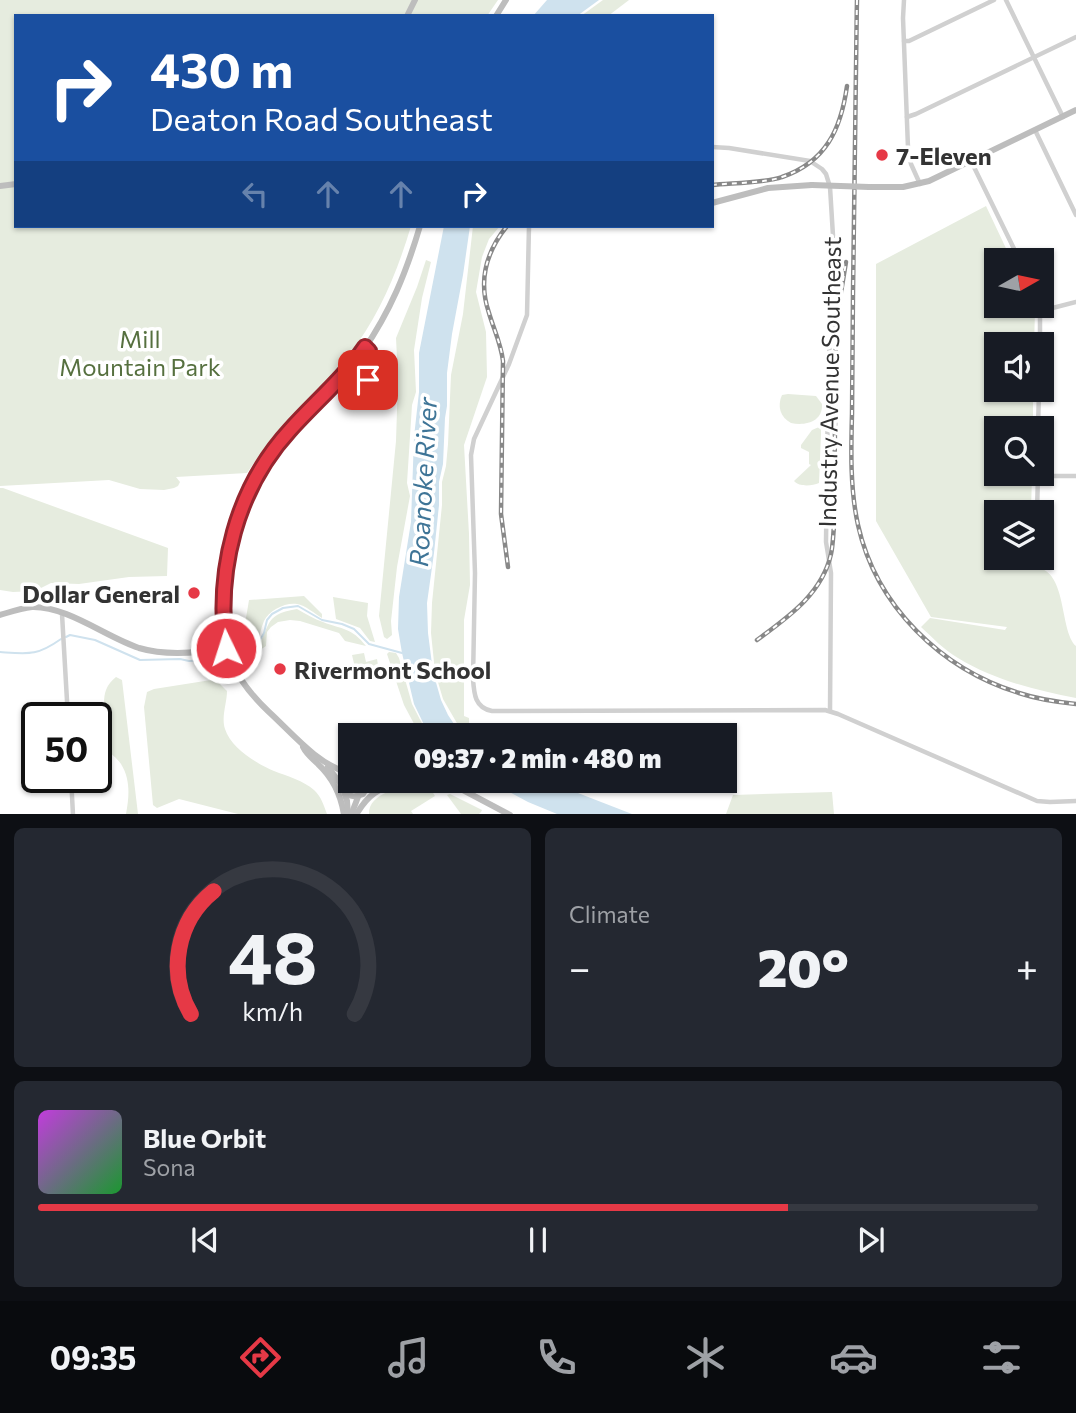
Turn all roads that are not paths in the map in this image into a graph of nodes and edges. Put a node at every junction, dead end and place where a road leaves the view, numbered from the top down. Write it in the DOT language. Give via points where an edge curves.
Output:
graph roads {
  1 [pos="904,0"];
  2 [pos="994,0"];
  3 [pos="1006,0"];
  4 [pos="1076,37"];
  5 [pos="904,41"];
  6 [pos="1034,57"];
  7 [pos="1076,110"];
  8 [pos="907,117"];
  9 [pos="1063,117"];
  10 [pos="1035,130"];
  11 [pos="714,147"];
  12 [pos="971,161"];
  13 [pos="920,184"];
  14 [pos="714,202"];
  15 [pos="1076,215"];
  16 [pos="418,228"];
  17 [pos="529,228"];
  18 [pos="1014,248"];
  19 [pos="1076,302"];
  20 [pos="1054,306"];
  21 [pos="365,347"];
  22 [pos="388,384"];
  23 [pos="1054,476"];
  24 [pos="1076,477"];
  25 [pos="62,614"];
  26 [pos="0,615"];
  27 [pos="226,648"];
  28 [pos="67,702"];
  29 [pos="830,711"];
  30 [pos="298,740"];
  31 [pos="322,760"];
  32 [pos="338,770"];
  33 [pos="338,781"];
  34 [pos="72,793"];
  35 [pos="345,793"];
  36 [pos="347,793"];
  37 [pos="363,793"];
  38 [pos="374,793"];
  39 [pos="469,793"];
  40 [pos="358,797"];
  41 [pos="1076,801"];
  42 [pos="73,814"];
  43 [pos="348,814"];
  44 [pos="356,814"];
  45 [pos="510,814"];
  1 -- 5 [label="street"];
  2 -- 5 [label="street"];
  3 -- 6 [label="street"];
  4 -- 6 [label="street"];
  5 -- 8 [label="street"];
  6 -- 8 [label="street"];
  6 -- 9 [label="street"];
  7 -- 9 [label="main road"];
  8 -- 13 [label="street" via="909,156"];
  9 -- 10 [label="main road"];
  10 -- 12 [label="main road"];
  10 -- 15 [label="street"];
  11 -- 29 [label="street, Industry Avenue Southeast" via="810,161 826,174 830,187 833,248 826,488"];
  12 -- 13 [label="main road"];
  12 -- 18 [label="street"];
  13 -- 14 [label="main road, bridge" via="768,188"];
  16 -- 21 [label="main road" via="396,295"];
  17 -- 29 [label="street" via="527,315 471,455 474,693 480,706 492,711"];
  19 -- 20 [label="street"];
  21 -- 22 [label="street" via="369,351 365,377"];
  21 -- 27 [label="main road" via="276,445 249,491 227,560 223,591"];
  23 -- 24 [label="street"];
  25 -- 26 [label="main road" via="33,607"];
  25 -- 27 [label="main road" via="146,650"];
  25 -- 28 [label="street"];
  27 -- 30 [label="main road" via="248,691"];
  29 -- 41 [label="street" via="1037,801"];
  30 -- 31 [label="main road"];
  30 -- 43 [label="main road" via="335,786"];
  31 -- 32 [label="main road"];
  31 -- 33 [label="main road"];
  34 -- 42 [label="street"];
  35 -- 43 [label="main road"];
  36 -- 40 [label="main road"];
  37 -- 40 [label="main road"];
  38 -- 44 [label="main road"];
  39 -- 45 [label="main road"];
  40 -- 43 [label="main road"];
}
